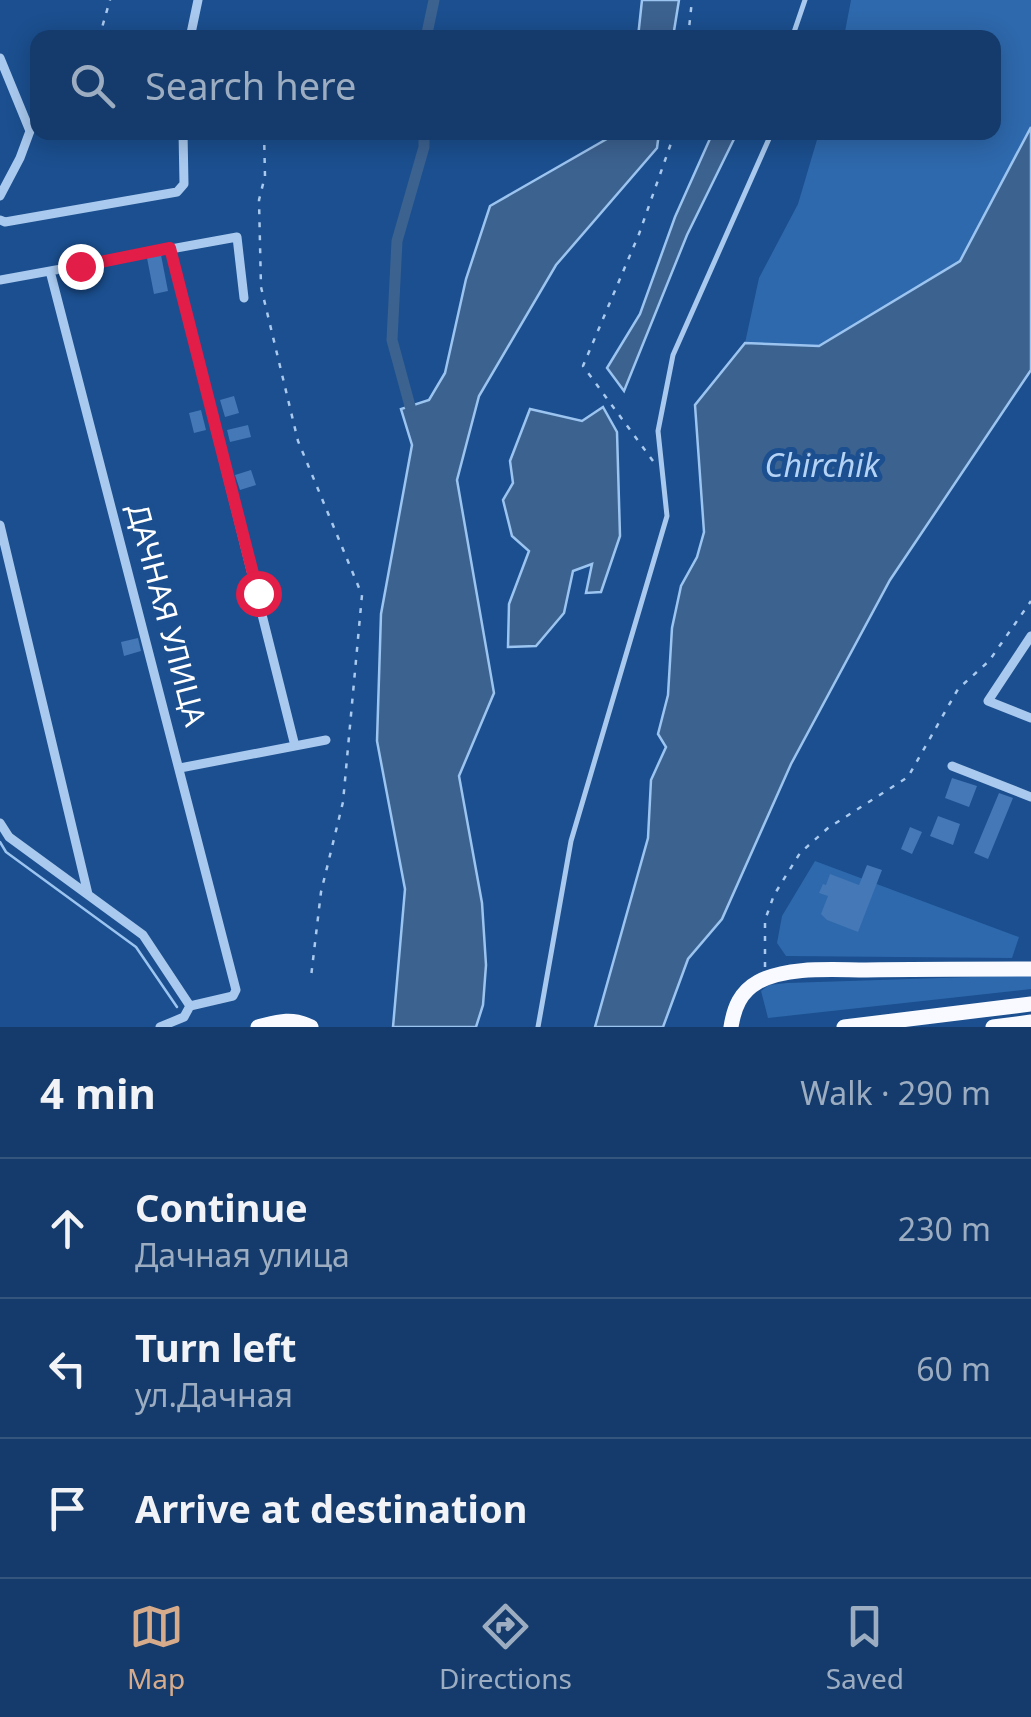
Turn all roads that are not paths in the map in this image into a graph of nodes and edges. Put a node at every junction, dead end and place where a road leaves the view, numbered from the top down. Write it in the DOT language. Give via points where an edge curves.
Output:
graph roads {
  1 [pos="198,0"];
  2 [pos="805,0"];
  3 [pos="192,30"];
  4 [pos="795,30"];
  5 [pos="0,58"];
  6 [pos="24,115"];
  7 [pos="30,115"];
  8 [pos="183,140"];
  9 [pos="768,140"];
  10 [pos="0,196"];
  11 [pos="0,220"];
  12 [pos="170,248"];
  13 [pos="50,272"];
  14 [pos="0,280"];
  15 [pos="244,298"];
  16 [pos="0,525"];
  17 [pos="1031,636"];
  18 [pos="1031,718"];
  19 [pos="326,740"];
  20 [pos="294,746"];
  21 [pos="952,766"];
  22 [pos="180,768"];
  23 [pos="1031,797"];
  24 [pos="0,823"];
  25 [pos="88,894"];
  26 [pos="1031,968"];
  27 [pos="1031,1004"];
  28 [pos="190,1006"];
  29 [pos="1031,1022"];
  30 [pos="160,1027"];
  31 [pos="258,1027"];
  32 [pos="310,1027"];
  33 [pos="538,1027"];
  34 [pos="731,1027"];
  35 [pos="844,1027"];
  36 [pos="993,1027"];
  1 -- 3 [label="street"];
  2 -- 4 [label="lane"];
  5 -- 6 [label="street"];
  6 -- 7 [label="street"];
  6 -- 10 [label="street" via="30,131"];
  8 -- 11 [label="street" via="184,184 177,192"];
  9 -- 33 [label="lane" via="673,355 658,430 667,516 570,840"];
  12 -- 13 [label="street"];
  12 -- 15 [label="street" via="237,237"];
  12 -- 20 [label="street"];
  13 -- 14 [label="street"];
  13 -- 22 [label="street, ДАЧНАЯ УЛИЦА"];
  16 -- 25 [label="street"];
  17 -- 18 [label="street" via="988,701"];
  19 -- 20 [label="street, ДАЧНАЯ УЛИЦА"];
  20 -- 22 [label="street, ДАЧНАЯ УЛИЦА"];
  21 -- 23 [label="street"];
  22 -- 28 [label="street" via="236,990"];
  24 -- 25 [label="street"];
  25 -- 28 [label="street" via="143,934"];
  26 -- 34 [label="highway" via="834,970 767,978 742,996"];
  27 -- 35 [label="highway"];
  28 -- 30 [label="street" via="184,1017"];
  29 -- 36 [label="highway"];
  31 -- 32 [label="highway" via="290,1021"];
}
